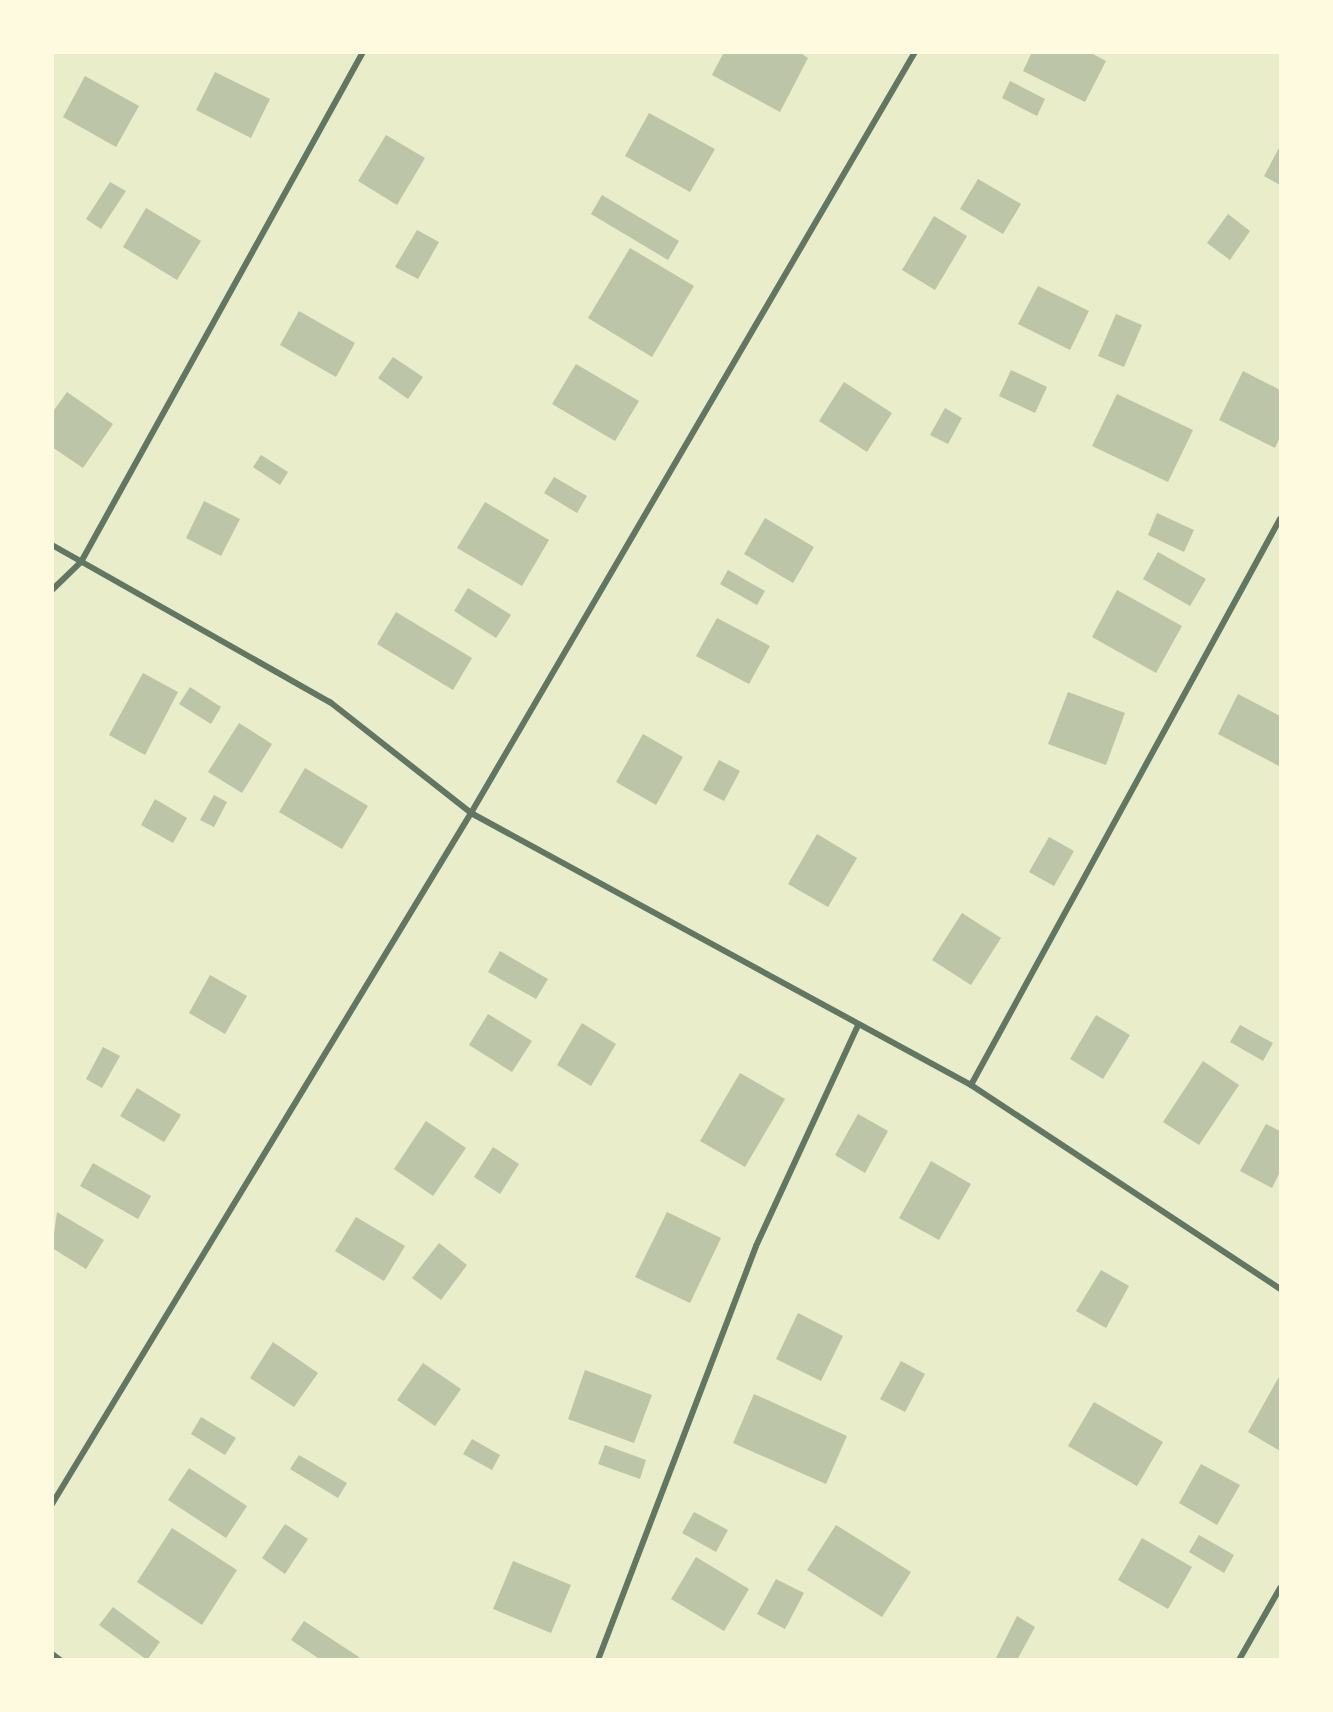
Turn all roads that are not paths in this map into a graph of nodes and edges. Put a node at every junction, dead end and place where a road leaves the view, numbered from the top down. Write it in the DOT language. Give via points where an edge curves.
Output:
graph roads {
  1 [pos="363,52"];
  2 [pos="915,52"];
  3 [pos="1281,519"];
  4 [pos="52,545"];
  5 [pos="81,562"];
  6 [pos="52,590"];
  7 [pos="471,813"];
  8 [pos="858,1025"];
  9 [pos="971,1085"];
  10 [pos="1281,1289"];
  11 [pos="52,1504"];
  12 [pos="1281,1588"];
  13 [pos="52,1654"];
  14 [pos="60,1659"];
  15 [pos="598,1659"];
  16 [pos="1239,1659"];
  1 -- 5 [label="street"];
  2 -- 7 [label="street"];
  3 -- 9 [label="street"];
  4 -- 5 [label="street"];
  5 -- 6 [label="street"];
  5 -- 7 [label="street" via="330,702"];
  7 -- 8 [label="street"];
  7 -- 11 [label="street"];
  8 -- 9 [label="street"];
  8 -- 15 [label="street" via="756,1246"];
  9 -- 10 [label="street"];
  12 -- 16 [label="street"];
  13 -- 14 [label="street"];
}
